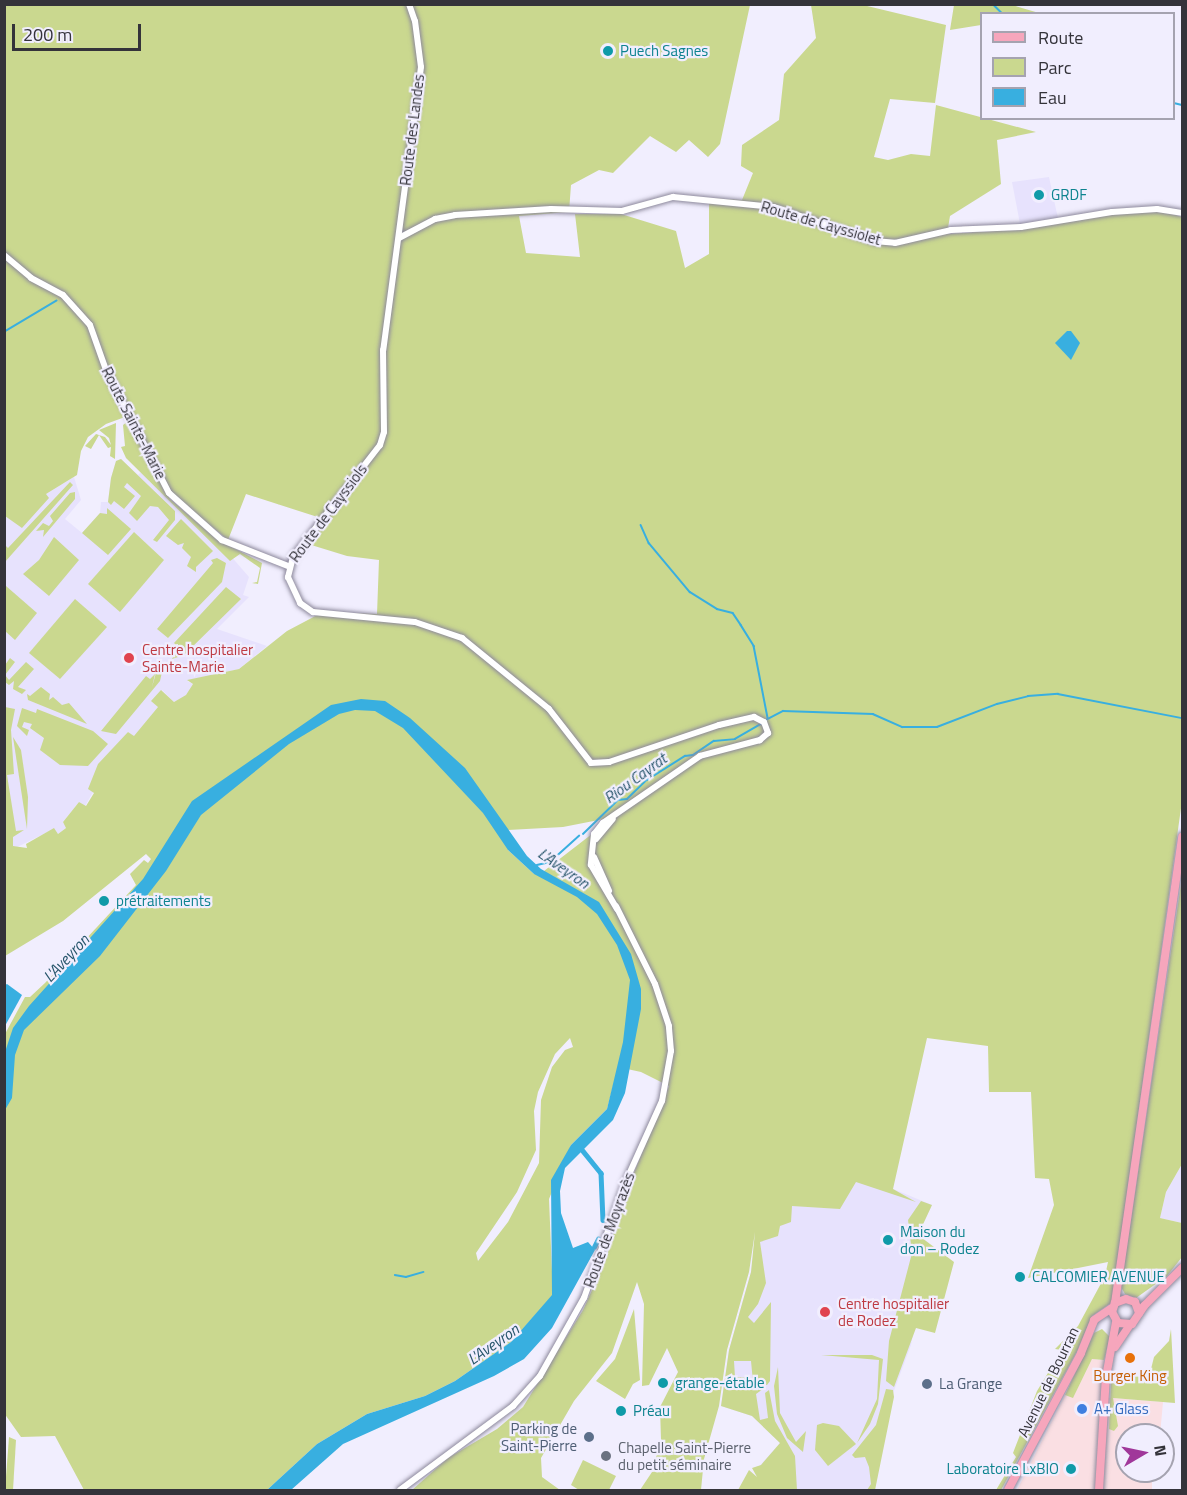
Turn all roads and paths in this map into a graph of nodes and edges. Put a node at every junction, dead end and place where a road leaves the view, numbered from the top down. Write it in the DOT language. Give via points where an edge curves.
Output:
graph roads {
  1 [pos="409,4"];
  2 [pos="1182,213"];
  3 [pos="401,221"];
  4 [pos="399,238"];
  5 [pos="4,255"];
  6 [pos="288,566"];
  7 [pos="761,720"];
  8 [pos="1182,837"];
  9 [pos="1182,1266"];
  10 [pos="1118,1280"];
  11 [pos="1130,1300"];
  12 [pos="1114,1305"];
  13 [pos="1139,1313"];
  14 [pos="1095,1318"];
  15 [pos="1114,1320"];
  16 [pos="1130,1325"];
  17 [pos="1106,1386"];
  18 [pos="400,1491"];
  19 [pos="1008,1491"];
  20 [pos="1100,1491"];
  1 -- 3 [label="street, Route des Landes" via="420,67"];
  2 -- 4 [label="street, Route de Cayssiolet" via="1140,210 1021,227 951,230 895,243 874,241 756,203 673,197 622,211 568,209 455,215 435,219"];
  3 -- 4 [label="street, Route de Cayssiols"];
  4 -- 6 [label="street, Route de Cayssiols" via="383,350 384,432 380,445"];
  5 -- 6 [label="street, Route Sainte-Marie" via="31,278 63,295 90,325 110,380 169,493 222,540"];
  6 -- 7 [label="street, Route de Cayssiols" via="294,595 313,612 415,622 462,638 549,709 591,763 609,762 686,732 754,717"];
  7 -- 18 [label="street, Route de Moyrazès" via="768,733 760,740 700,756 618,814 592,845 595,863 666,1014 671,1051 662,1101 626,1181 584,1298 540,1376 513,1406"];
  8 -- 10 [label="main road"];
  9 -- 11 [label="main road" via="1154,1291"];
  9 -- 13 [label="main road"];
  10 -- 11 [label="main road" via="1119,1291"];
  10 -- 12 [label="main road"];
  11 -- 12 [label="main road"];
  11 -- 13 [label="main road"];
  12 -- 14 [label="main road, Avenue de Bourran"];
  12 -- 15 [label="main road"];
  13 -- 16 [label="main road"];
  14 -- 15 [label="main road, Avenue de Bourran"];
  14 -- 19 [label="main road, Avenue de Bourran" via="1081,1353"];
  15 -- 16 [label="main road"];
  15 -- 17 [label="main road"];
  16 -- 17 [label="main road" via="1117,1343"];
  17 -- 20 [label="main road"];
}
